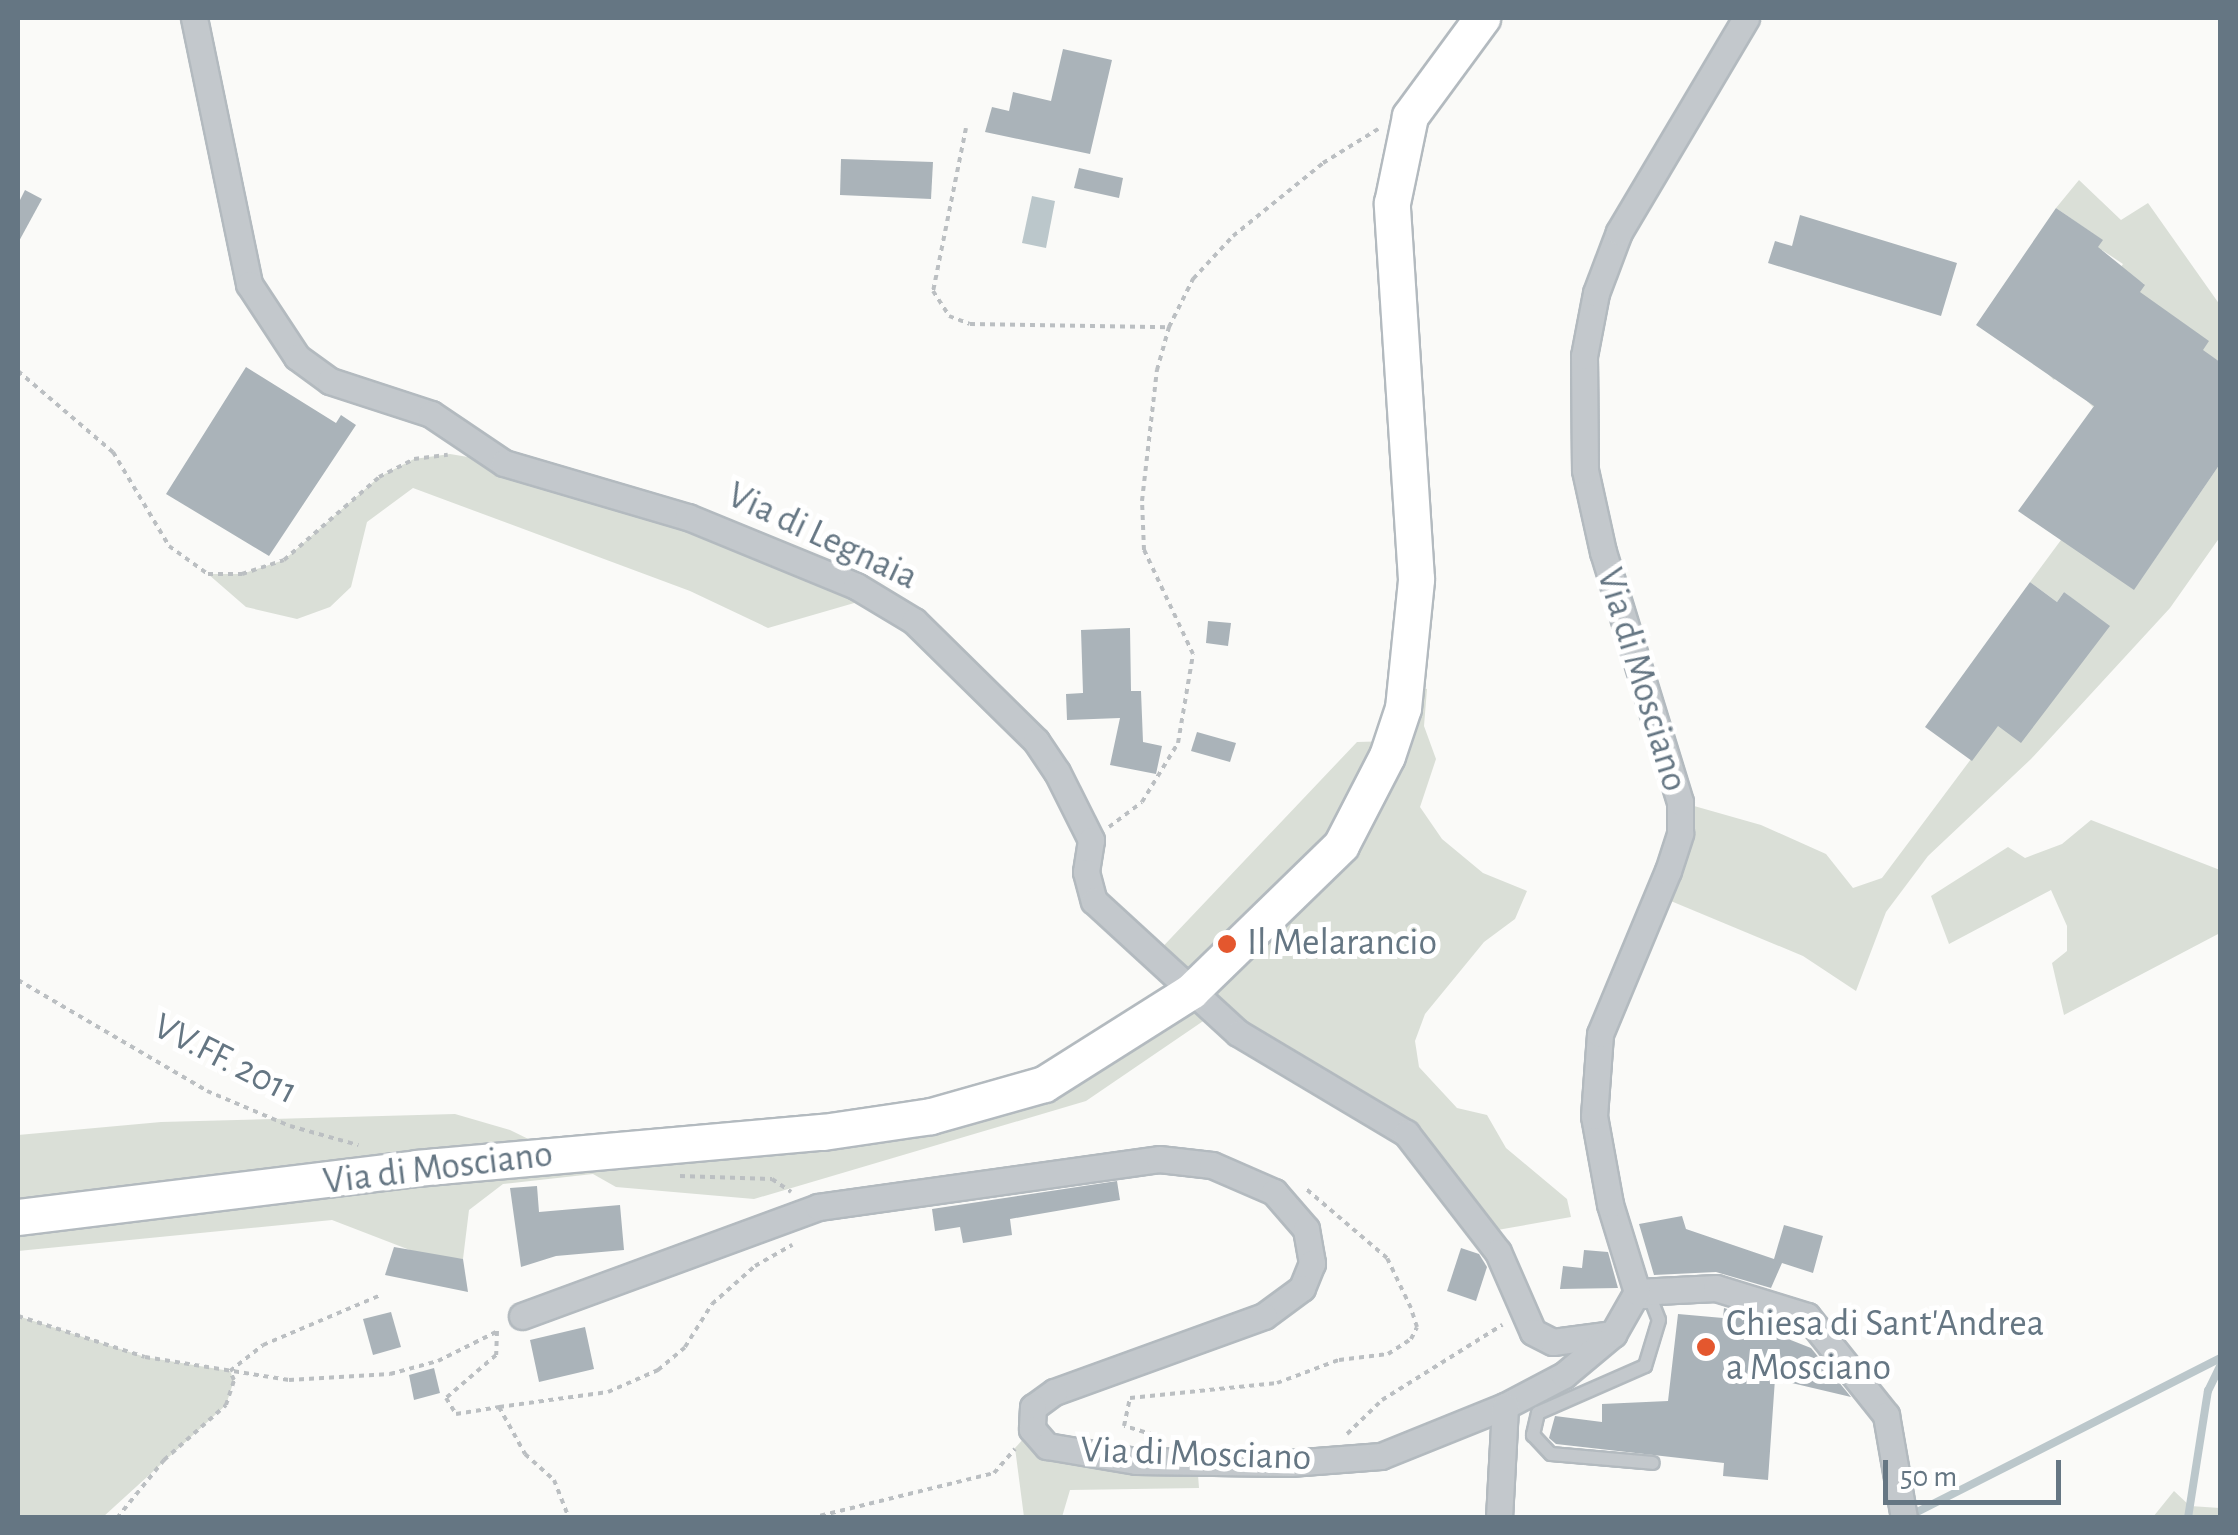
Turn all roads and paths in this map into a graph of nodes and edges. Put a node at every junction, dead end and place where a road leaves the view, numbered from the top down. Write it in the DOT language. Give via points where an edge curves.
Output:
graph roads {
  1 [pos="194,18"];
  2 [pos="1482,18"];
  3 [pos="1746,18"];
  4 [pos="1410,116"];
  5 [pos="966,128"];
  6 [pos="1169,327"];
  7 [pos="18,371"];
  8 [pos="450,454"];
  9 [pos="1091,840"];
  10 [pos="18,980"];
  11 [pos="1191,991"];
  12 [pos="366,1148"];
  13 [pos="1296,1182"];
  14 [pos="818,1208"];
  15 [pos="18,1217"];
  16 [pos="380,1295"];
  17 [pos="1637,1297"];
  18 [pos="1523,1310"];
  19 [pos="18,1316"];
  20 [pos="522,1316"];
  21 [pos="497,1331"];
  22 [pos="1613,1334"];
  23 [pos="230,1371"];
  24 [pos="499,1406"];
  25 [pos="1505,1406"];
  26 [pos="1032,1429"];
  27 [pos="1171,1438"];
  28 [pos="1329,1438"];
  29 [pos="1653,1463"];
  30 [pos="117,1518"];
  31 [pos="569,1518"];
  32 [pos="811,1518"];
  33 [pos="1499,1518"];
  34 [pos="1904,1518"];
  1 -- 9 [label="street, Via di Legnaia" via="249,284 297,357 330,381 430,414 504,463 688,517 856,586 914,621 1036,741"];
  2 -- 4 [label="main road, Via di Mosciano"];
  3 -- 17 [label="street, Via di Mosciano" via="1619,232 1596,293 1584,356 1586,470 1603,552 1680,802 1680,833 1668,871 1600,1034 1594,1116"];
  4 -- 6 [label="path" via="1324,163 1233,236 1193,279"];
  4 -- 11 [label="main road, Via di Mosciano" via="1392,203 1416,579 1403,708 1388,756 1341,845"];
  5 -- 6 [label="path" via="932,291 948,316 970,324"];
  6 -- 9 [label="path" via="1157,370 1142,501 1144,550 1188,633 1193,654 1186,702 1178,742 1142,802"];
  7 -- 8 [label="path" via="113,452 169,546 208,574 242,574 284,560 380,477 414,459"];
  9 -- 11 [label="street, Via di Legnaia" via="1086,872 1094,901"];
  10 -- 12 [label="path, VV.FF. 2011" via="207,1091"];
  11 -- 15 [label="main road, Via di Mosciano" via="1044,1084 931,1116 823,1132 451,1164"];
  11 -- 18 [label="street, Via di Legnaia" via="1238,1033 1406,1132 1474,1214"];
  13 -- 27 [label="path" via="1387,1258 1412,1308 1417,1326 1411,1339 1388,1354 1339,1360 1277,1383 1130,1398 1122,1411 1124,1426"];
  14 -- 20 [label="street, Via di Mosciano" via="548,1301"];
  14 -- 24 [label="path" via="805,1238 755,1266 712,1304 685,1346 658,1370 608,1392"];
  14 -- 26 [label="street, Via di Mosciano" via="1159,1158 1212,1166 1274,1192 1306,1229 1312,1263 1302,1288 1277,1307 1054,1392 1032,1407"];
  16 -- 23 [label="path" via="263,1345"];
  17 -- 22 [label="street, Via di Mosciano"];
  17 -- 29 [label="lane" via="1652,1302 1659,1320 1645,1366 1538,1413 1533,1435 1550,1454"];
  17 -- 34 [label="street" via="1716,1288 1807,1316 1886,1415"];
  18 -- 22 [label="street, Via di Legnaia" via="1533,1332 1554,1342"];
  18 -- 28 [label="path" via="1382,1400 1345,1436"];
  19 -- 23 [label="path" via="145,1358"];
  20 -- 21 [label="path"];
  21 -- 23 [label="path" via="438,1361 390,1374 289,1380"];
  21 -- 24 [label="path" via="496,1354 446,1398 456,1414"];
  22 -- 25 [label="street, Via di Mosciano" via="1564,1375"];
  23 -- 30 [label="path" via="234,1380 226,1405 164,1460"];
  24 -- 31 [label="path" via="525,1454 554,1480"];
  25 -- 26 [label="street, Via di Mosciano" via="1381,1456 1290,1463 1070,1454 1047,1446"];
  25 -- 33 [label="street"];
  26 -- 32 [label="path" via="994,1473"];
}
